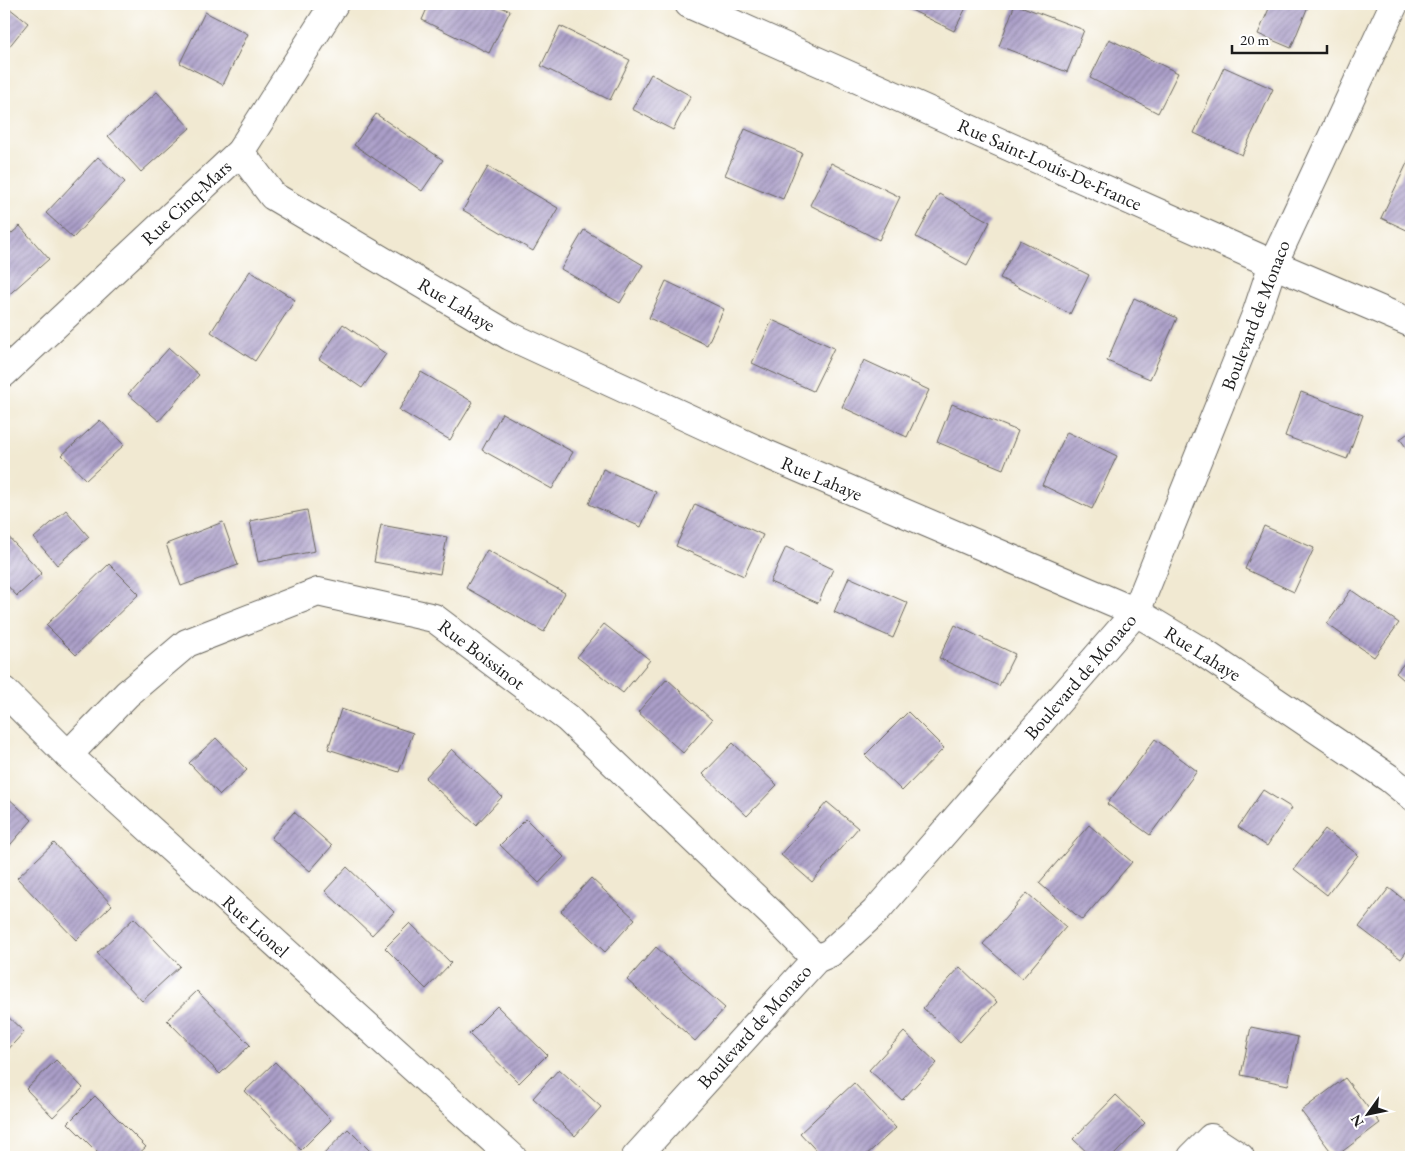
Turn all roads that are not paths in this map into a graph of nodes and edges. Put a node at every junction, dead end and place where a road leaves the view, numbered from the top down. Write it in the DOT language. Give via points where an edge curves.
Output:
graph roads {
  1 [pos="334,4"];
  2 [pos="688,4"];
  3 [pos="1394,4"];
  4 [pos="240,152"];
  5 [pos="1273,264"];
  6 [pos="1411,324"];
  7 [pos="4,373"];
  8 [pos="1136,612"];
  9 [pos="4,691"];
  10 [pos="68,755"];
  11 [pos="1411,796"];
  12 [pos="816,959"];
  13 [pos="512,1157"];
  14 [pos="636,1157"];
  15 [pos="1192,1157"];
  16 [pos="1240,1157"];
  1 -- 4 [label="street, Rue Cinq-Mars"];
  2 -- 5 [label="street, Rue Saint-Louis-De-France"];
  3 -- 5 [label="street, Boulevard de Monaco"];
  4 -- 7 [label="street, Rue Cinq-Mars"];
  4 -- 8 [label="street, Rue Lahaye" via="274,196 510,336 764,453"];
  5 -- 6 [label="street, Rue Saint-Louis-De-France"];
  5 -- 8 [label="street, Boulevard de Monaco" via="1257,312"];
  8 -- 11 [label="street, Rue Lahaye" via="1201,650"];
  8 -- 12 [label="street, Boulevard de Monaco" via="875,912 830,953"];
  9 -- 10 [label="street, Rue Lionel"];
  10 -- 12 [label="street, Rue Boissinot" via="127,694 188,644 318,592 434,618 566,718"];
  10 -- 13 [label="street, Rue Lionel"];
  12 -- 14 [label="street, Boulevard de Monaco"];
  15 -- 16 [label="street" via="1211,1138"];
}
